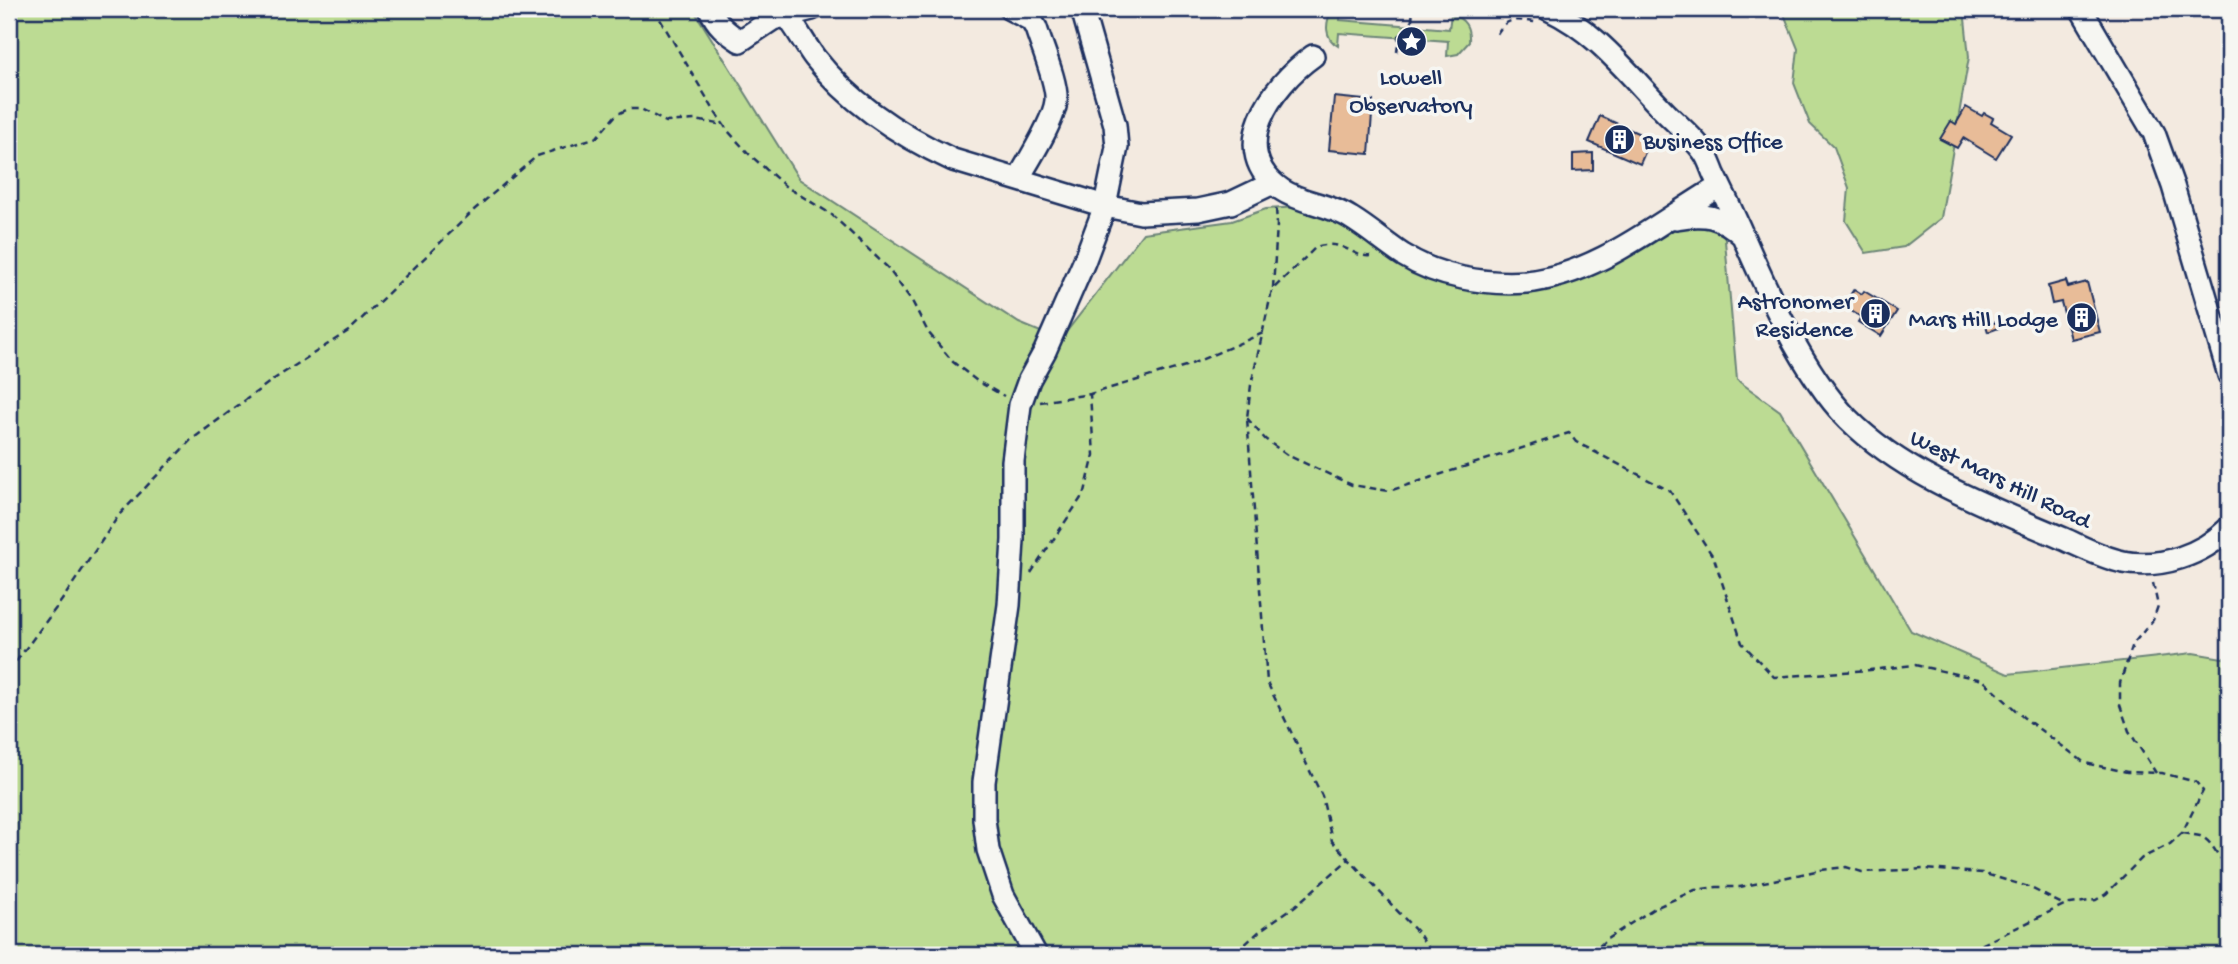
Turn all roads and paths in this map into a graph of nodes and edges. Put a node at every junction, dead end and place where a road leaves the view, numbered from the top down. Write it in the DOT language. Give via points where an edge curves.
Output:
graph roads {
  1 [pos="654,9"];
  2 [pos="710,9"];
  3 [pos="812,9"];
  4 [pos="1010,9"];
  5 [pos="1082,9"];
  6 [pos="2081,9"];
  7 [pos="1413,11"];
  8 [pos="785,12"];
  9 [pos="1545,16"];
  10 [pos="1497,34"];
  11 [pos="1396,52"];
  12 [pos="1313,56"];
  13 [pos="723,125"];
  14 [pos="1018,179"];
  15 [pos="1273,183"];
  16 [pos="1720,186"];
  17 [pos="1105,206"];
  18 [pos="1667,219"];
  19 [pos="1743,237"];
  20 [pos="1386,243"];
  21 [pos="1272,290"];
  22 [pos="1264,334"];
  23 [pos="2229,375"];
  24 [pos="1090,394"];
  25 [pos="1020,405"];
  26 [pos="1247,418"];
  27 [pos="2229,528"];
  28 [pos="2148,563"];
  29 [pos="1031,573"];
  30 [pos="9,671"];
  31 [pos="2156,773"];
  32 [pos="2182,833"];
  33 [pos="1349,859"];
  34 [pos="2229,866"];
  35 [pos="2064,905"];
  36 [pos="1036,955"];
  37 [pos="1224,955"];
  38 [pos="1433,955"];
  39 [pos="1590,955"];
  40 [pos="1968,955"];
  1 -- 13 [label="path"];
  2 -- 8 [label="street" via="723,30 740,41"];
  3 -- 8 [label="street"];
  4 -- 14 [label="street" via="1031,20 1036,28 1056,100"];
  5 -- 17 [label="street" via="1117,135"];
  6 -- 23 [label="street" via="2154,133"];
  7 -- 11 [label="path" via="1412,26 1399,36"];
  8 -- 14 [label="street" via="814,57 856,102 931,150"];
  9 -- 10 [label="path" via="1508,21"];
  9 -- 16 [label="street, West Mars Hill Road" via="1570,19 1592,35 1703,150"];
  12 -- 15 [label="street" via="1282,83 1259,122 1258,164"];
  13 -- 25 [label="path" via="785,186 831,214 887,267 953,362"];
  13 -- 30 [label="path" via="695,120 666,122 641,109 628,109 597,137 537,156 350,330 191,440 119,516"];
  14 -- 17 [label="street"];
  15 -- 17 [label="street" via="1231,203 1198,210 1141,213"];
  15 -- 20 [label="street" via="1284,192 1351,217"];
  15 -- 21 [label="path" via="1277,225"];
  16 -- 18 [label="street"];
  16 -- 19 [label="street, West Mars Hill Road"];
  17 -- 25 [label="street"];
  18 -- 19 [label="street" via="1712,216"];
  18 -- 20 [label="street" via="1591,263 1527,282 1477,281 1434,269"];
  19 -- 28 [label="street, West Mars Hill Road" via="1813,374 1848,419 1882,447 1918,471 2061,538 2123,562"];
  20 -- 21 [label="path" via="1376,255 1365,256 1338,244 1316,247"];
  21 -- 22 [label="path"];
  22 -- 24 [label="path" via="1189,365"];
  22 -- 26 [label="path"];
  24 -- 25 [label="path"];
  24 -- 29 [label="path" via="1094,455 1085,492"];
  25 -- 36 [label="street" via="1013,461 1009,605 984,782 984,819 988,850 1003,895"];
  26 -- 31 [label="path" via="1286,456 1352,485 1389,491 1569,433 1576,442 1670,491 1714,558 1742,643 1774,677 1915,665 1983,680 2024,718 2085,763"];
  26 -- 33 [label="path" via="1267,681 1322,796 1332,841"];
  27 -- 28 [label="street, West Mars Hill Road" via="2196,553"];
  28 -- 31 [label="path" via="2158,606 2153,620 2133,644 2120,684 2120,705 2129,731"];
  31 -- 32 [label="path" via="2196,782 2203,791"];
  32 -- 34 [label="path" via="2209,841"];
  32 -- 35 [label="path" via="2142,858 2106,894"];
  33 -- 37 [label="path" via="1242,947"];
  33 -- 38 [label="path"];
  35 -- 39 [label="path" via="2028,887 1982,873 1925,869 1862,872 1846,867 1740,887 1695,890 1653,909"];
  35 -- 40 [label="path"];
}
